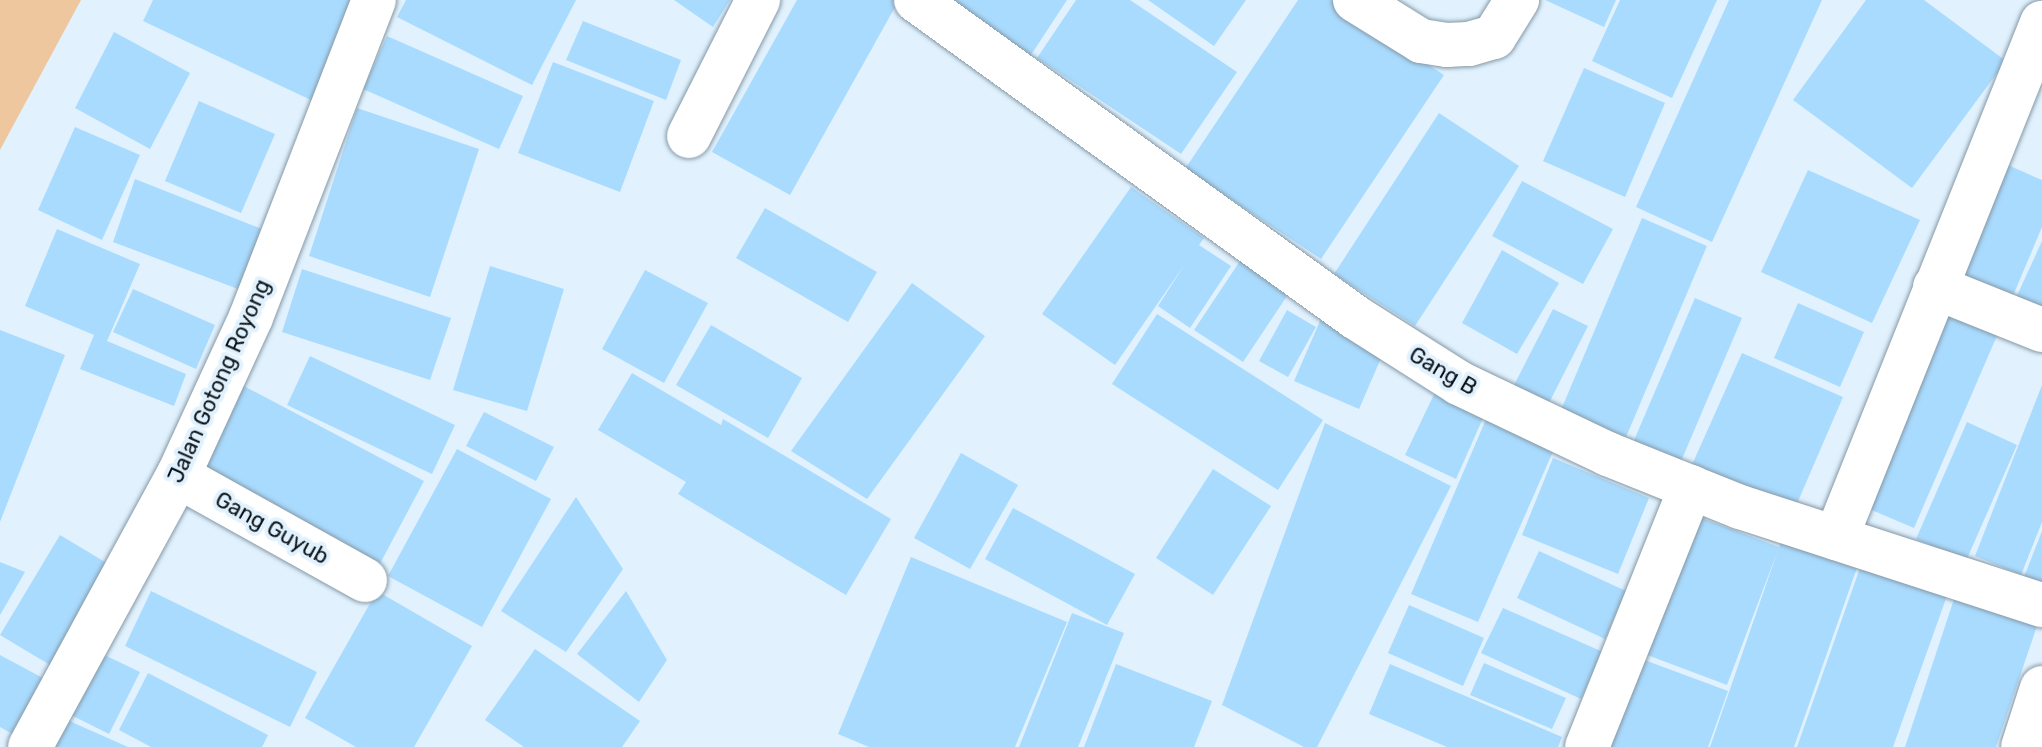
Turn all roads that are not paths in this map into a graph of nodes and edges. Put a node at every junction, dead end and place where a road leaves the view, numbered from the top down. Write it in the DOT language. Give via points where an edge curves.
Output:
graph roads {
  1 [pos="374,0"];
  2 [pos="758,0"];
  3 [pos="916,0"];
  4 [pos="1355,0"];
  5 [pos="1517,0"];
  6 [pos="2042,23"];
  7 [pos="689,136"];
  8 [pos="1935,287"];
  9 [pos="2042,330"];
  10 [pos="178,476"];
  11 [pos="1691,487"];
  12 [pos="1836,538"];
  13 [pos="365,580"];
  14 [pos="2042,605"];
  15 [pos="2042,688"];
  16 [pos="30,747"];
  17 [pos="1587,747"];
  18 [pos="2023,747"];
  1 -- 10 [label="street, Jalan Gotong Royong" via="251,317"];
  2 -- 7 [label="street"];
  3 -- 11 [label="street, Gang B" via="1355,317 1459,383"];
  4 -- 5 [label="street" via="1421,41 1447,45 1494,37"];
  6 -- 8 [label="street"];
  8 -- 9 [label="street"];
  8 -- 12 [label="street"];
  10 -- 13 [label="street, Gang Guyub"];
  10 -- 16 [label="street, Jalan Gotong Royong"];
  11 -- 12 [label="street, Gang B"];
  11 -- 17 [label="street"];
  12 -- 14 [label="street, Gang B"];
  15 -- 18 [label="street"];
}
